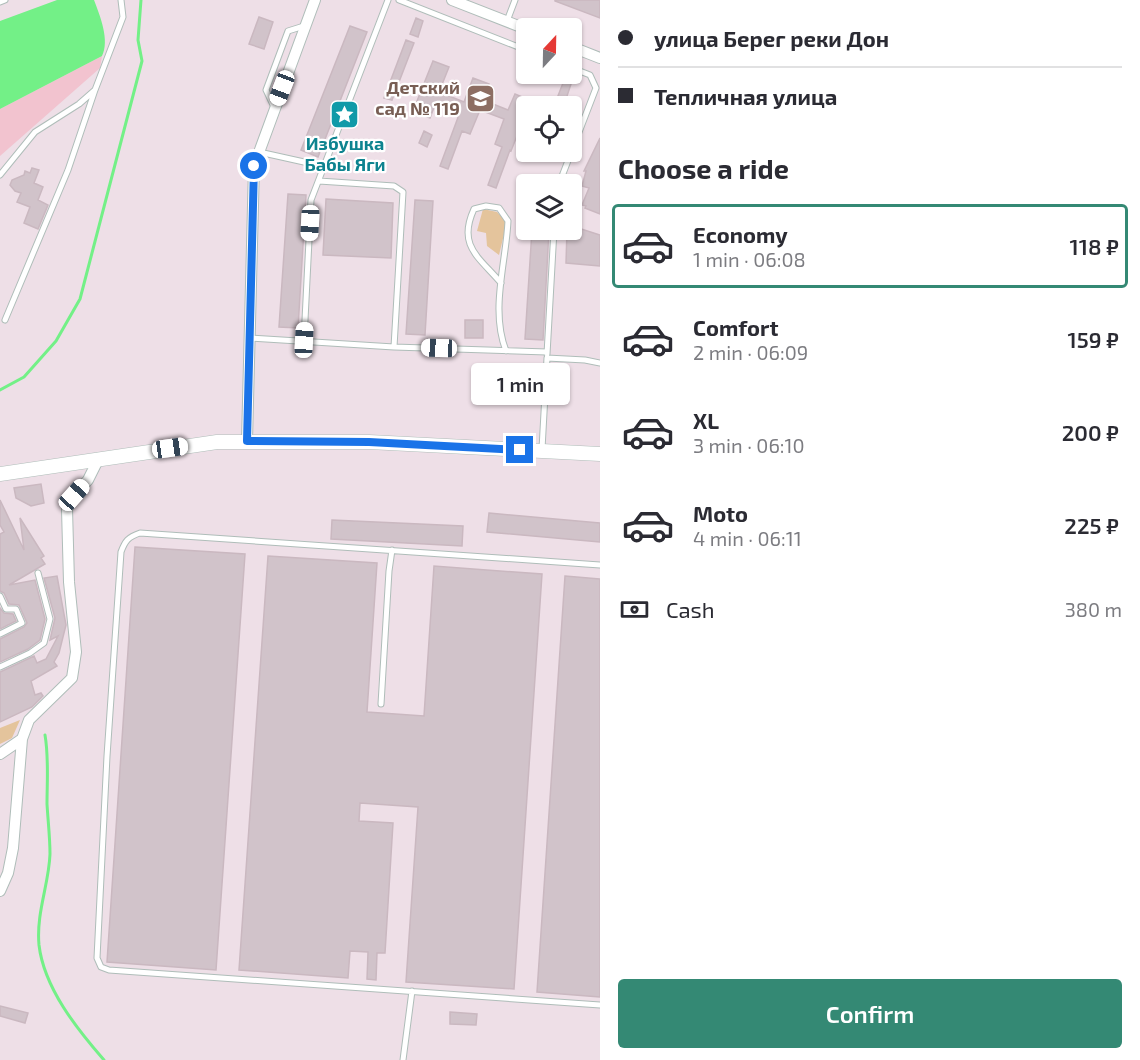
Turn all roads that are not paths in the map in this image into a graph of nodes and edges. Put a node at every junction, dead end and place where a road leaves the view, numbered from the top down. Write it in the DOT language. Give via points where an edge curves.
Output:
graph roads {
  1 [pos="4,0"];
  2 [pos="121,0"];
  3 [pos="315,0"];
  4 [pos="388,0"];
  5 [pos="399,0"];
  6 [pos="452,0"];
  7 [pos="515,0"];
  8 [pos="0,2"];
  9 [pos="507,21"];
  10 [pos="516,25"];
  11 [pos="516,46"];
  12 [pos="582,50"];
  13 [pos="600,58"];
  14 [pos="582,72"];
  15 [pos="95,90"];
  16 [pos="258,152"];
  17 [pos="322,166"];
  18 [pos="563,174"];
  19 [pos="0,175"];
  20 [pos="319,181"];
  21 [pos="553,240"];
  22 [pos="501,283"];
  23 [pos="5,320"];
  24 [pos="249,338"];
  25 [pos="304,340"];
  26 [pos="394,346"];
  27 [pos="506,351"];
  28 [pos="547,355"];
  29 [pos="600,363"];
  30 [pos="247,441"];
  31 [pos="542,451"];
  32 [pos="600,454"];
  33 [pos="99,458"];
  34 [pos="0,474"];
  35 [pos="392,550"];
  36 [pos="600,566"];
  37 [pos="38,573"];
  38 [pos="0,596"];
  39 [pos="0,634"];
  40 [pos="0,667"];
  41 [pos="381,704"];
  42 [pos="22,739"];
  43 [pos="0,754"];
  44 [pos="0,891"];
  45 [pos="412,991"];
  46 [pos="600,1005"];
  47 [pos="403,1060"];
  1 -- 8 [label="lane"];
  2 -- 15 [label="lane" via="123,17"];
  3 -- 16 [label="street"];
  4 -- 17 [label="lane"];
  5 -- 11 [label="lane"];
  6 -- 9 [label="street"];
  7 -- 9 [label="lane"];
  9 -- 10 [label="street"];
  12 -- 13 [label="street"];
  14 -- 18 [label="lane" via="590,75 596,88"];
  15 -- 19 [label="lane" via="34,132"];
  15 -- 23 [label="lane" via="68,170"];
  16 -- 17 [label="lane"];
  16 -- 24 [label="street" via="254,166"];
  17 -- 20 [label="lane"];
  20 -- 25 [label="lane" via="311,200"];
  20 -- 26 [label="lane" via="394,186 403,192"];
  21 -- 28 [label="lane"];
  22 -- 22 [label="lane" via="508,221 499,208 474,209 467,225 470,249"];
  22 -- 27 [label="lane" via="499,309"];
  24 -- 25 [label="lane"];
  24 -- 30 [label="street"];
  25 -- 26 [label="lane"];
  26 -- 27 [label="lane"];
  27 -- 28 [label="lane"];
  28 -- 29 [label="lane"];
  28 -- 31 [label="lane"];
  30 -- 31 [label="street" via="369,442"];
  30 -- 33 [label="street"];
  31 -- 32 [label="street"];
  33 -- 34 [label="street"];
  33 -- 42 [label="street" via="67,509 76,652 72,678 29,720"];
  35 -- 36 [label="lane"];
  35 -- 41 [label="lane"];
  35 -- 45 [label="lane" via="140,533 125,541 121,552 107,756 98,958 101,967 109,970"];
  37 -- 40 [label="lane" via="50,619 44,643"];
  38 -- 39 [label="lane" via="6,609 16,609 22,623"];
  42 -- 43 [label="street"];
  42 -- 44 [label="street" via="12,848"];
  45 -- 46 [label="lane"];
  45 -- 47 [label="lane"];
}
